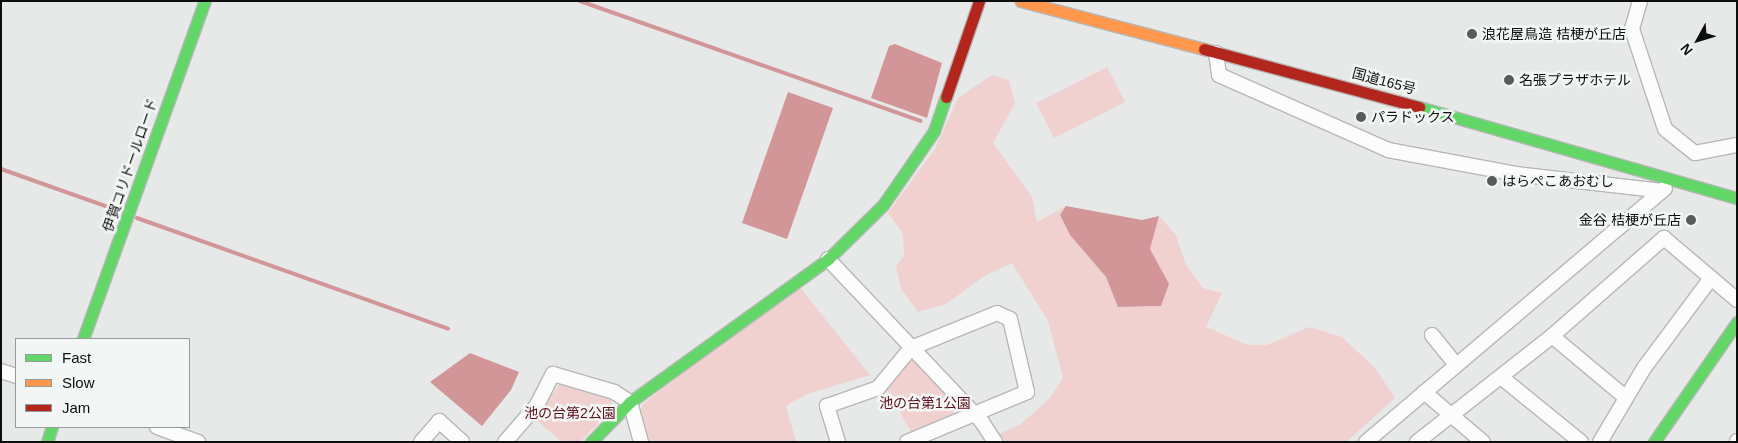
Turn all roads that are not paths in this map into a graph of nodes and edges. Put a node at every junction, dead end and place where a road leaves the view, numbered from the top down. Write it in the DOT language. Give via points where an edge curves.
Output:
graph roads {
  1 [pos="205,1"];
  2 [pos="978,1"];
  3 [pos="1021,1"];
  4 [pos="1640,1"];
  5 [pos="1216,53"];
  6 [pos="1737,145"];
  7 [pos="1678,179"];
  8 [pos="1662,191"];
  9 [pos="1737,198"];
  10 [pos="828,259"];
  11 [pos="1711,278"];
  12 [pos="1737,300"];
  13 [pos="1737,322"];
  14 [pos="1432,335"];
  15 [pos="1552,336"];
  16 [pos="84,338"];
  17 [pos="911,348"];
  18 [pos="1456,366"];
  19 [pos="1,370"];
  20 [pos="15,376"];
  21 [pos="1501,376"];
  22 [pos="1424,392"];
  23 [pos="1625,397"];
  24 [pos="630,402"];
  25 [pos="976,415"];
  26 [pos="1451,415"];
  27 [pos="52,428"];
  28 [pos="160,428"];
  29 [pos="47,442"];
  30 [pos="198,442"];
  31 [pos="421,442"];
  32 [pos="462,442"];
  33 [pos="505,442"];
  34 [pos="591,442"];
  35 [pos="641,442"];
  36 [pos="838,442"];
  37 [pos="907,442"];
  38 [pos="996,442"];
  39 [pos="1366,442"];
  40 [pos="1417,442"];
  41 [pos="1483,442"];
  42 [pos="1581,442"];
  43 [pos="1600,442"];
  44 [pos="1654,442"];
  1 -- 16 [label="main road, 伊賀コリドールロード"];
  2 -- 10 [label="main road" via="953,83 925,147 883,205"];
  3 -- 5 [label="main road, 国道165号"];
  4 -- 6 [label="street" via="1632,29 1665,129 1695,153"];
  5 -- 7 [label="main road, 国道165号"];
  5 -- 8 [label="street" via="1219,75 1388,150 1555,180"];
  7 -- 8 [label="street"];
  7 -- 9 [label="main road, 国道165号"];
  8 -- 18 [label="street" via="1506,313"];
  10 -- 17 [label="street"];
  10 -- 24 [label="main road"];
  11 -- 12 [label="street"];
  11 -- 15 [label="street" via="1664,238"];
  11 -- 23 [label="street"];
  13 -- 44 [label="main road"];
  14 -- 18 [label="street"];
  15 -- 21 [label="street"];
  15 -- 23 [label="street"];
  17 -- 25 [label="street"];
  17 -- 25 [label="street" via="997,313 1010,319 1026,392"];
  17 -- 36 [label="street" via="878,388 827,406"];
  18 -- 22 [label="street"];
  19 -- 20 [label="street"];
  21 -- 26 [label="street"];
  21 -- 42 [label="street"];
  22 -- 26 [label="street"];
  22 -- 39 [label="street"];
  23 -- 43 [label="street"];
  24 -- 33 [label="street" via="614,392 553,374 537,405"];
  24 -- 34 [label="main road"];
  24 -- 35 [label="street"];
  25 -- 37 [label="street"];
  25 -- 38 [label="street"];
  26 -- 40 [label="street"];
  26 -- 41 [label="street"];
  27 -- 29 [label="main road"];
  28 -- 30 [label="street"];
  31 -- 32 [label="street" via="440,421"];
}
